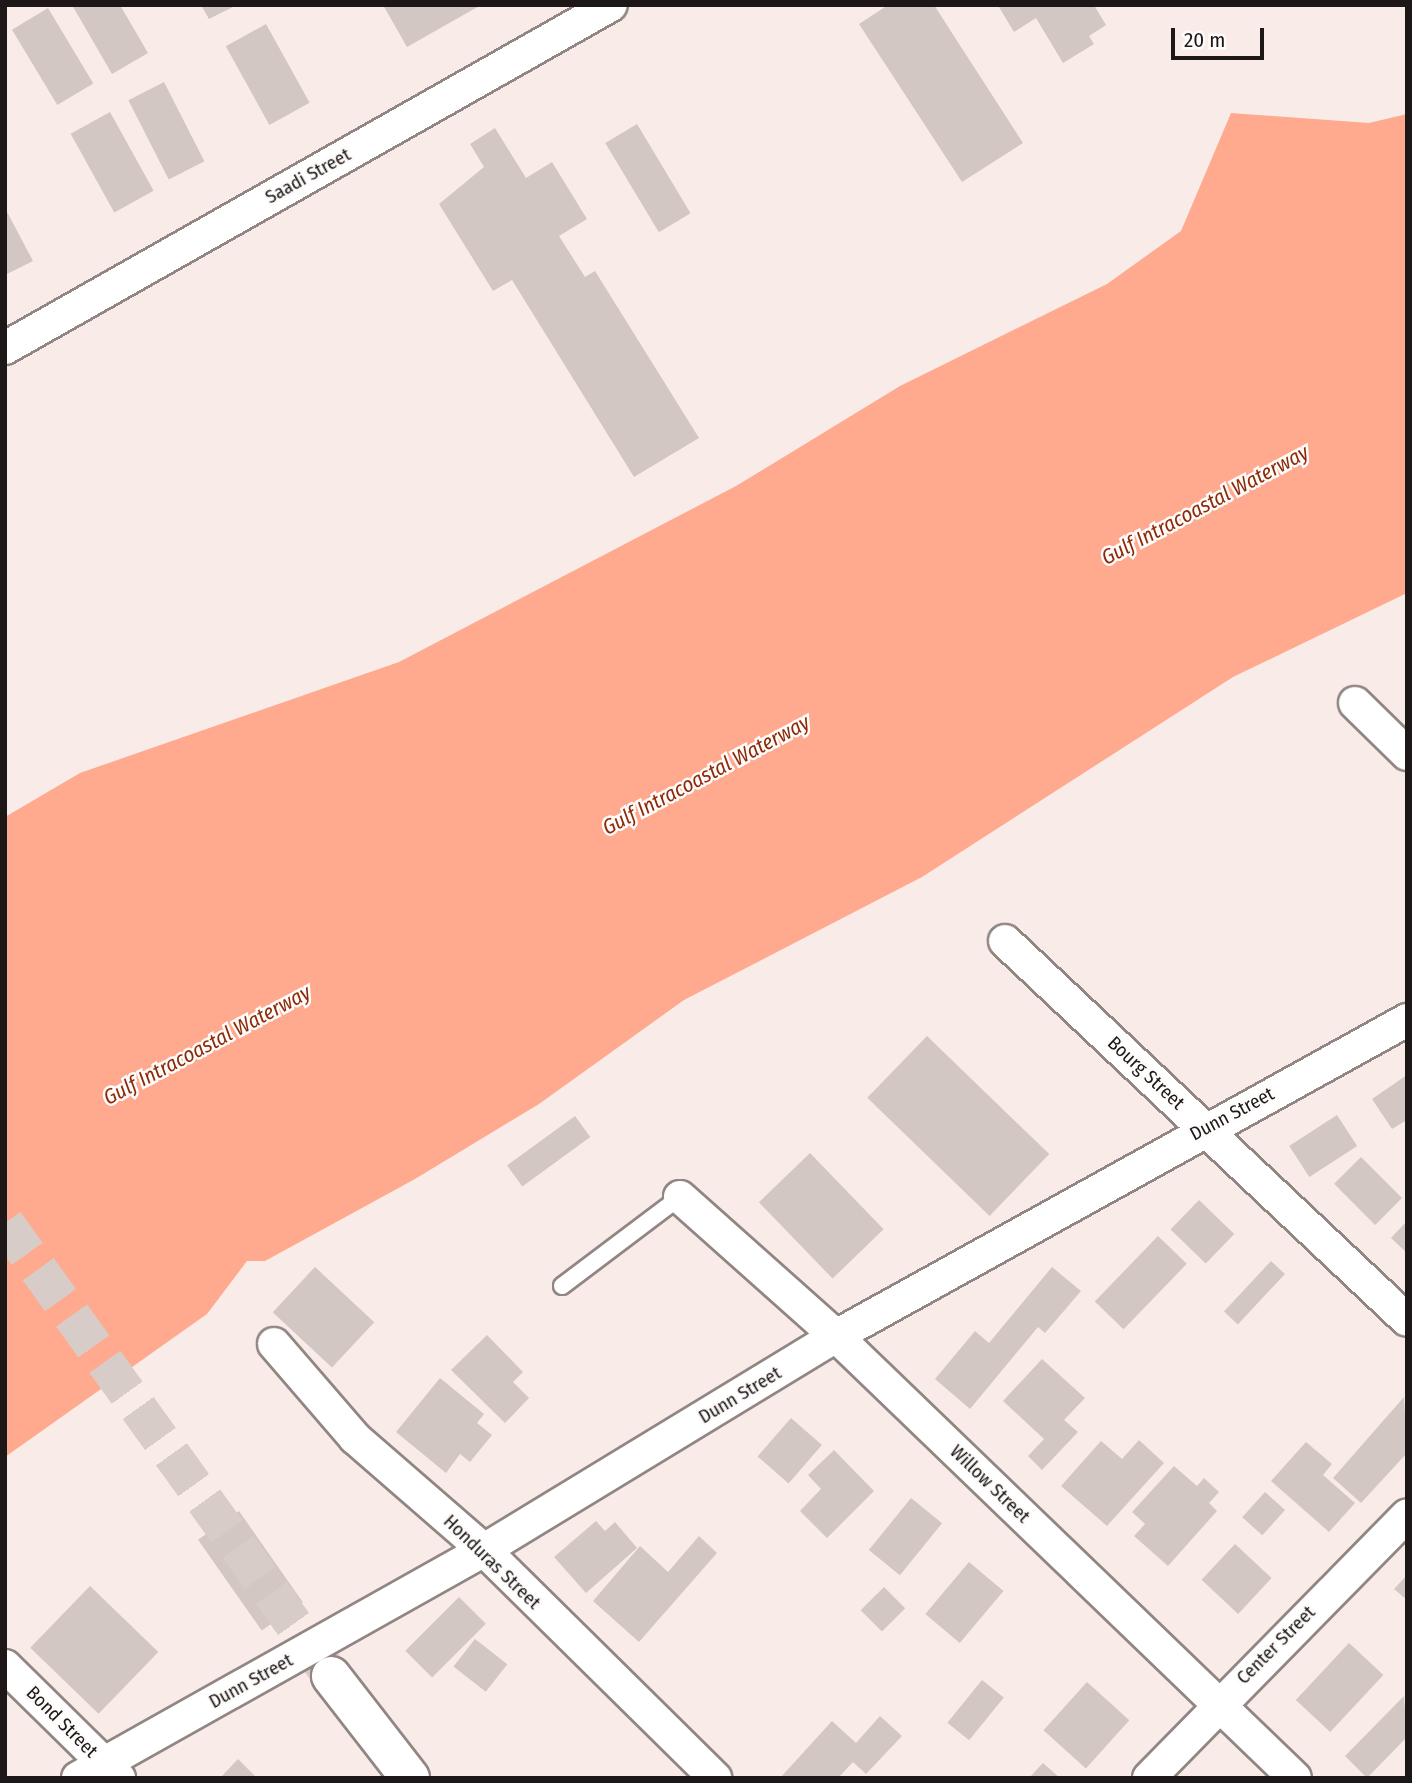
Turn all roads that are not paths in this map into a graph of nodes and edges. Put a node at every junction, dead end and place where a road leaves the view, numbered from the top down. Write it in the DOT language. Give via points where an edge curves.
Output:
graph roads {
  1 [pos="611,5"];
  2 [pos="5,348"];
  3 [pos="1355,703"];
  4 [pos="1407,754"];
  5 [pos="1005,942"];
  6 [pos="1407,1020"];
  7 [pos="1205,1128"];
  8 [pos="680,1197"];
  9 [pos="562,1286"];
  10 [pos="1407,1321"];
  11 [pos="836,1336"];
  12 [pos="274,1344"];
  13 [pos="1407,1515"];
  14 [pos="484,1550"];
  15 [pos="5,1666"];
  16 [pos="331,1676"];
  17 [pos="1217,1704"];
  18 [pos="100,1773"];
  19 [pos="410,1778"];
  20 [pos="715,1778"];
  21 [pos="1149,1778"];
  22 [pos="1295,1778"];
  1 -- 2 [label="street, Saadi Street"];
  3 -- 4 [label="street"];
  5 -- 7 [label="street, Bourg Street"];
  6 -- 7 [label="street, Dunn Street"];
  7 -- 10 [label="street, Bourg Street"];
  7 -- 11 [label="street, Dunn Street"];
  8 -- 9 [label="lane"];
  8 -- 11 [label="street, Willow Street"];
  11 -- 14 [label="street, Dunn Street"];
  11 -- 17 [label="street, Willow Street"];
  12 -- 14 [label="street, Honduras Street" via="355,1438"];
  13 -- 17 [label="street, Center Street"];
  14 -- 18 [label="street, Dunn Street"];
  14 -- 20 [label="street, Honduras Street"];
  15 -- 18 [label="street, Bond Street"];
  16 -- 19 [label="main road"];
  17 -- 21 [label="street, Center Street"];
  17 -- 22 [label="street, Willow Street"];
}
